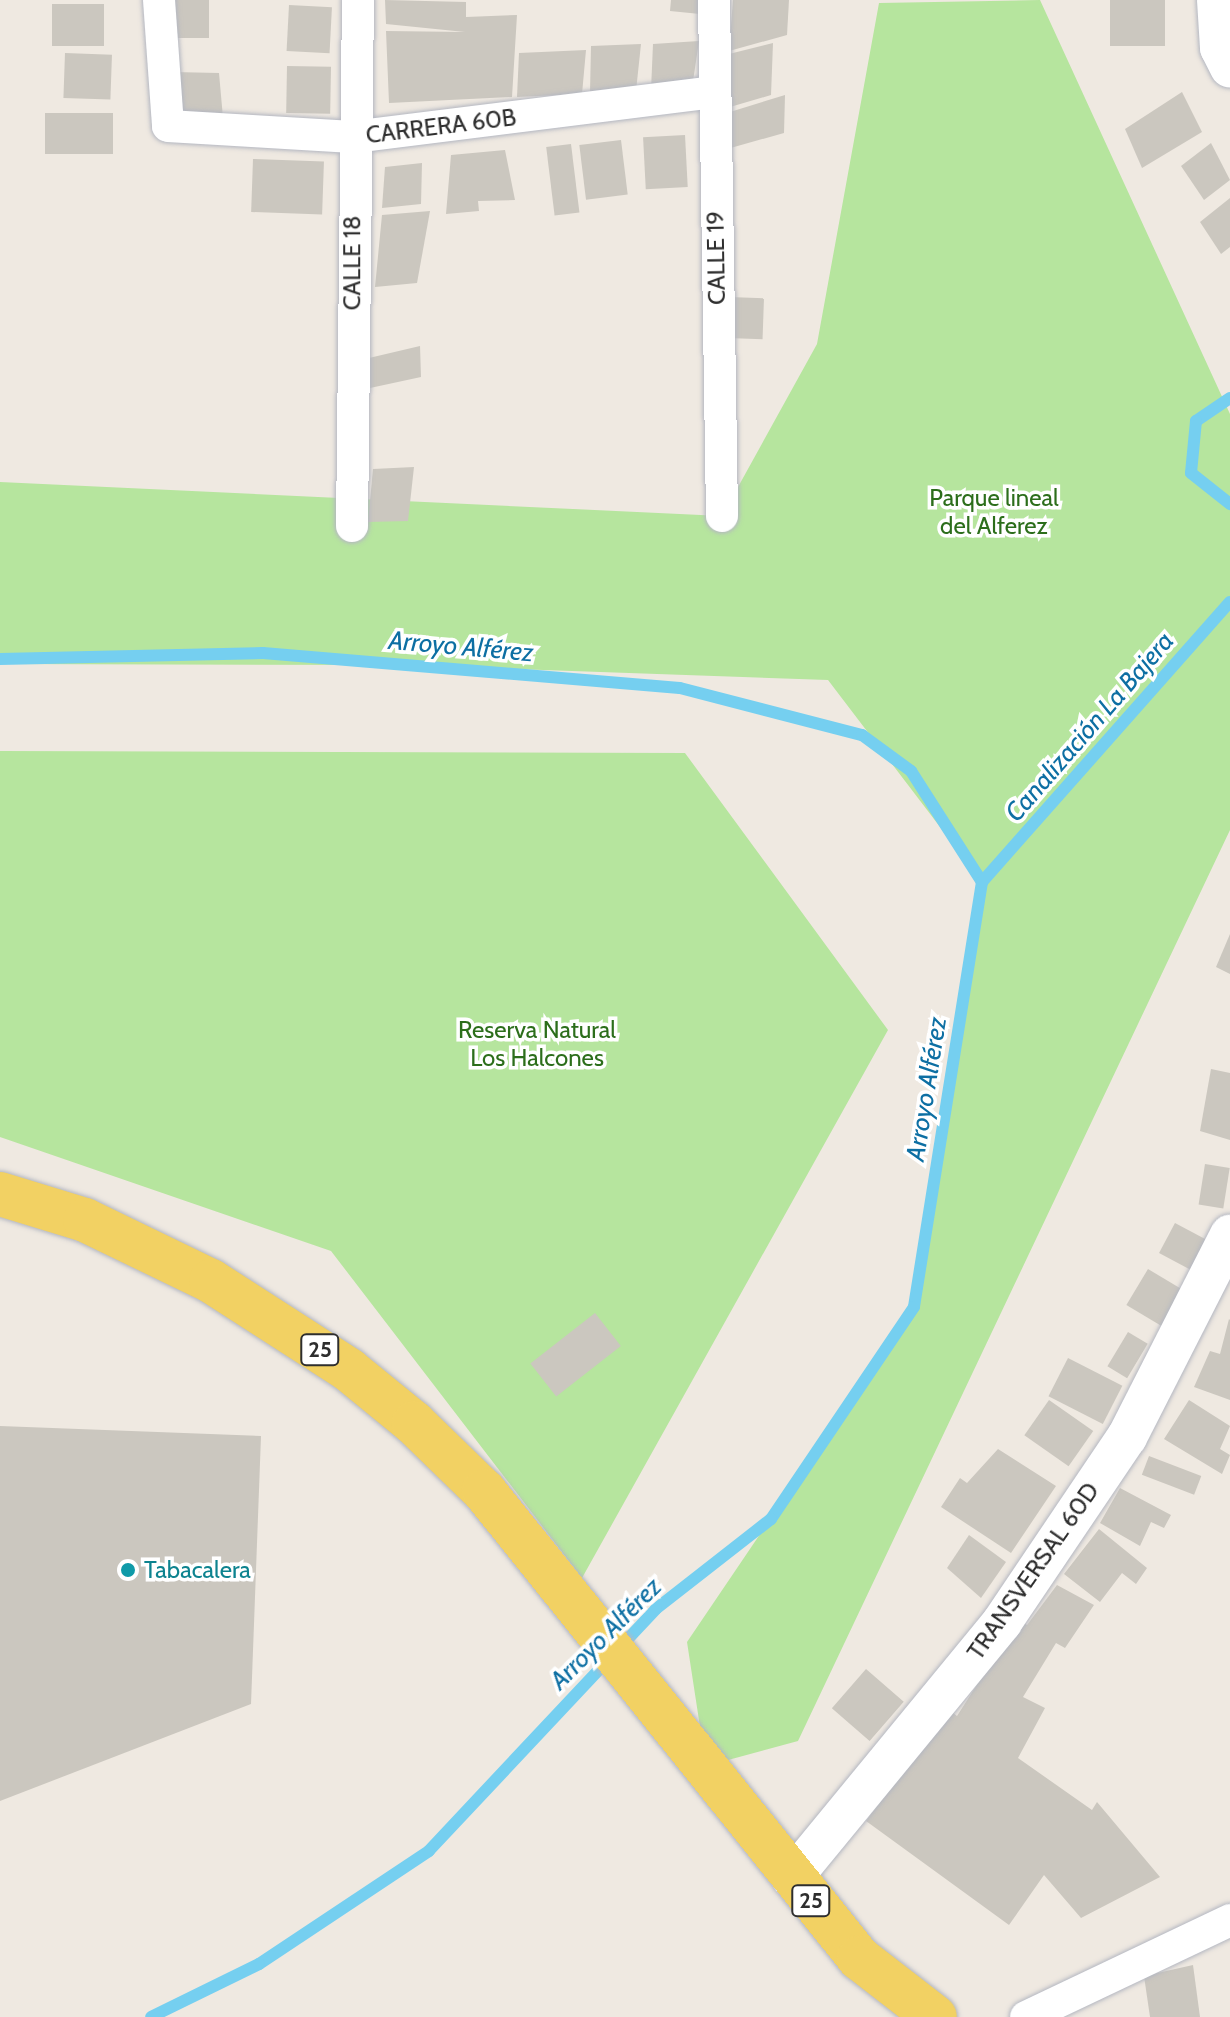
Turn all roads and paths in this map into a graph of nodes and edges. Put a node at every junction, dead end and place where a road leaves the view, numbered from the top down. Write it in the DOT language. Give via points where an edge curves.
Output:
graph roads {
  1 [pos="159,0"];
  2 [pos="358,0"];
  3 [pos="714,0"];
  4 [pos="1198,0"];
  5 [pos="1217,0"];
  6 [pos="1225,58"];
  7 [pos="713,92"];
  8 [pos="353,137"];
  9 [pos="722,516"];
  10 [pos="352,526"];
  11 [pos="0,1194"];
  12 [pos="1230,1235"];
  13 [pos="792,1878"];
  14 [pos="1230,1920"];
  15 [pos="935,2017"];
  16 [pos="1026,2017"];
  1 -- 8 [label="street, CARRERA 60B" via="168,126"];
  2 -- 8 [label="street, CALLE 18"];
  3 -- 7 [label="street, CALLE 19"];
  4 -- 6 [label="street"];
  5 -- 6 [label="street"];
  7 -- 8 [label="street, CARRERA 60B"];
  7 -- 9 [label="street, CALLE 19"];
  8 -- 10 [label="street, CALLE 18"];
  11 -- 13 [label="main road, 25" via="146,1247 349,1370 484,1491"];
  12 -- 13 [label="street, TRANSVERSAL 60D" via="1127,1437 1002,1622"];
  13 -- 15 [label="main road, 25" via="859,1958"];
  14 -- 16 [label="street"];
}
